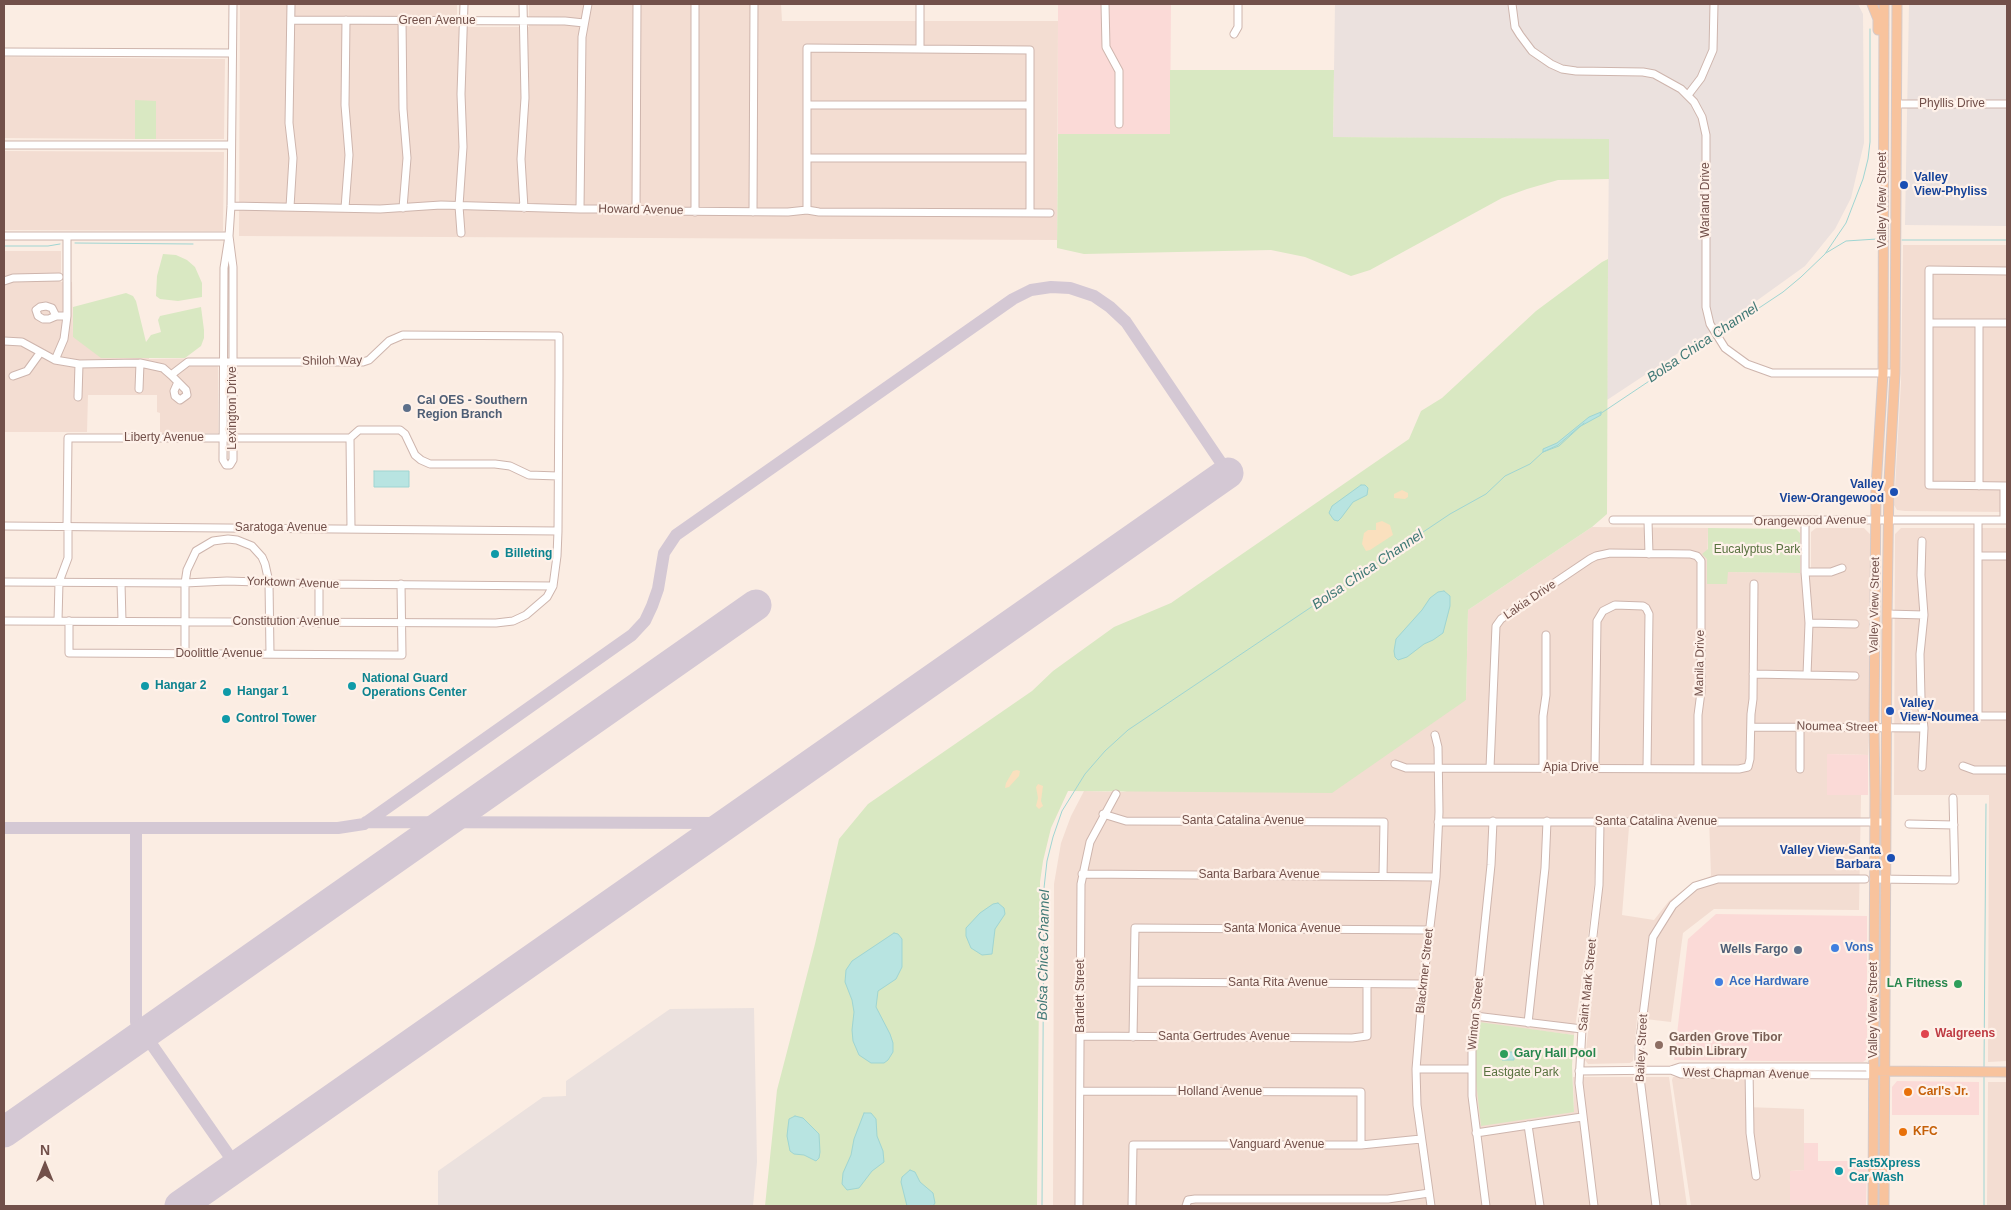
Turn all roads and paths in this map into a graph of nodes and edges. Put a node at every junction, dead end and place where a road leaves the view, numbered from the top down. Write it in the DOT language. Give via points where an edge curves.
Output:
graph roads {
  1 [pos="233,4"];
  2 [pos="291,4"];
  3 [pos="464,4"];
  4 [pos="523,4"];
  5 [pos="588,4"];
  6 [pos="637,4"];
  7 [pos="695,4"];
  8 [pos="754,4"];
  9 [pos="920,4"];
  10 [pos="1105,4"];
  11 [pos="1238,4"];
  12 [pos="1512,4"];
  13 [pos="1714,4"];
  14 [pos="1872,4"];
  15 [pos="1884,4"];
  16 [pos="1897,4"];
  17 [pos="291,20"];
  18 [pos="346,20"];
  19 [pos="402,20"];
  20 [pos="464,21"];
  21 [pos="523,21"];
  22 [pos="584,23"];
  23 [pos="1234,34"];
  24 [pos="920,49"];
  25 [pos="4,52"];
  26 [pos="232,53"];
  27 [pos="1688,95"];
  28 [pos="1883,98"];
  29 [pos="1897,104"];
  30 [pos="2007,104"];
  31 [pos="808,105"];
  32 [pos="1030,105"];
  33 [pos="1119,124"];
  34 [pos="4,145"];
  35 [pos="231,145"];
  36 [pos="808,158"];
  37 [pos="1030,158"];
  38 [pos="231,206"];
  39 [pos="459,206"];
  40 [pos="290,207"];
  41 [pos="345,208"];
  42 [pos="403,208"];
  43 [pos="524,208"];
  44 [pos="580,209"];
  45 [pos="636,209"];
  46 [pos="807,210"];
  47 [pos="696,212"];
  48 [pos="753,212"];
  49 [pos="1030,213"];
  50 [pos="1050,213"];
  51 [pos="461,233"];
  52 [pos="4,236"];
  53 [pos="67,236"];
  54 [pos="229,236"];
  55 [pos="2007,270"];
  56 [pos="59,277"];
  57 [pos="4,281"];
  58 [pos="56,316"];
  59 [pos="67,316"];
  60 [pos="1929,323"];
  61 [pos="1979,323"];
  62 [pos="2007,323"];
  63 [pos="4,341"];
  64 [pos="40,353"];
  65 [pos="55,360"];
  66 [pos="224,362"];
  67 [pos="233,362"];
  68 [pos="140,363"];
  69 [pos="79,364"];
  70 [pos="1883,373"];
  71 [pos="1895,373"];
  72 [pos="171,375"];
  73 [pos="13,376"];
  74 [pos="178,382"];
  75 [pos="139,388"];
  76 [pos="78,397"];
  77 [pos="223,438"];
  78 [pos="232,438"];
  79 [pos="350,438"];
  80 [pos="558,476"];
  81 [pos="1979,486"];
  82 [pos="2006,486"];
  83 [pos="1613,520"];
  84 [pos="1876,520"];
  85 [pos="1888,520"];
  86 [pos="1978,520"];
  87 [pos="2005,520"];
  88 [pos="1648,521"];
  89 [pos="1804,522"];
  90 [pos="4,526"];
  91 [pos="68,526"];
  92 [pos="228,528"];
  93 [pos="351,528"];
  94 [pos="558,531"];
  95 [pos="228,539"];
  96 [pos="1922,541"];
  97 [pos="1649,554"];
  98 [pos="1978,556"];
  99 [pos="2007,556"];
  100 [pos="1699,558"];
  101 [pos="1842,568"];
  102 [pos="1805,572"];
  103 [pos="4,582"];
  104 [pos="58,582"];
  105 [pos="269,582"];
  106 [pos="121,583"];
  107 [pos="185,584"];
  108 [pos="320,584"];
  109 [pos="401,584"];
  110 [pos="1754,584"];
  111 [pos="553,586"];
  112 [pos="1887,614"];
  113 [pos="1924,615"];
  114 [pos="4,621"];
  115 [pos="58,621"];
  116 [pos="69,621"];
  117 [pos="122,621"];
  118 [pos="186,622"];
  119 [pos="269,622"];
  120 [pos="319,623"];
  121 [pos="402,623"];
  122 [pos="1809,624"];
  123 [pos="1855,624"];
  124 [pos="1546,635"];
  125 [pos="185,653"];
  126 [pos="270,654"];
  127 [pos="1753,674"];
  128 [pos="1808,676"];
  129 [pos="1855,676"];
  130 [pos="2007,716"];
  131 [pos="1750,726"];
  132 [pos="1800,726"];
  133 [pos="1874,728"];
  134 [pos="1886,728"];
  135 [pos="1924,728"];
  136 [pos="1435,735"];
  137 [pos="1395,764"];
  138 [pos="1963,766"];
  139 [pos="1922,767"];
  140 [pos="1438,768"];
  141 [pos="1490,768"];
  142 [pos="1543,768"];
  143 [pos="1595,768"];
  144 [pos="1647,768"];
  145 [pos="1698,769"];
  146 [pos="1800,769"];
  147 [pos="2007,770"];
  148 [pos="1116,794"];
  149 [pos="1953,798"];
  150 [pos="1103,814"];
  151 [pos="1493,821"];
  152 [pos="1546,821"];
  153 [pos="1438,822"];
  154 [pos="1600,822"];
  155 [pos="1875,822"];
  156 [pos="1885,822"];
  157 [pos="1909,824"];
  158 [pos="1954,825"];
  159 [pos="1082,874"];
  160 [pos="1383,876"];
  161 [pos="1436,877"];
  162 [pos="1865,879"];
  163 [pos="1874,879"];
  164 [pos="1885,879"];
  165 [pos="1430,930"];
  166 [pos="1874,954"];
  167 [pos="1874,966"];
  168 [pos="1884,970"];
  169 [pos="1134,982"];
  170 [pos="1367,984"];
  171 [pos="1423,984"];
  172 [pos="1475,1016"];
  173 [pos="1528,1023"];
  174 [pos="1582,1029"];
  175 [pos="1081,1036"];
  176 [pos="1133,1036"];
  177 [pos="1472,1069"];
  178 [pos="1416,1070"];
  179 [pos="1639,1070"];
  180 [pos="1750,1070"];
  181 [pos="1579,1071"];
  182 [pos="1874,1071"];
  183 [pos="1884,1071"];
  184 [pos="2007,1072"];
  185 [pos="1080,1091"];
  186 [pos="1582,1117"];
  187 [pos="1528,1125"];
  188 [pos="1476,1133"];
  189 [pos="1422,1139"];
  190 [pos="1361,1146"];
  191 [pos="1756,1176"];
  192 [pos="1429,1193"];
  193 [pos="1079,1206"];
  194 [pos="1132,1206"];
  195 [pos="1186,1206"];
  196 [pos="1431,1206"];
  197 [pos="1486,1206"];
  198 [pos="1540,1206"];
  199 [pos="1594,1206"];
  200 [pos="1656,1206"];
  201 [pos="1874,1206"];
  202 [pos="1884,1206"];
  1 -- 26 [label="street, Lexington Drive"];
  2 -- 17 [label="street"];
  3 -- 20 [label="street"];
  4 -- 21 [label="street"];
  5 -- 22 [label="street"];
  6 -- 45 [label="street"];
  7 -- 47 [label="street"];
  8 -- 48 [label="street"];
  9 -- 24 [label="street"];
  10 -- 33 [label="street" via="1106,47 1119,71"];
  11 -- 23 [label="street" via="1238,27"];
  12 -- 27 [label="street, Warland Drive" via="1515,27 1520,35 1532,51 1551,64 1576,71 1654,74"];
  13 -- 27 [label="street" via="1713,50 1701,78"];
  14 -- 28 [label="main road" via="1878,19"];
  15 -- 28 [label="main road, Valley View Street"];
  16 -- 29 [label="main road, Valley View Street"];
  17 -- 18 [label="street, Green Avenue"];
  17 -- 40 [label="street" via="293,158"];
  18 -- 19 [label="street, Green Avenue"];
  18 -- 41 [label="street" via="345,105 349,155"];
  19 -- 20 [label="street, Green Avenue"];
  19 -- 42 [label="street" via="407,158"];
  20 -- 21 [label="street, Green Avenue"];
  20 -- 39 [label="street"];
  21 -- 22 [label="street, Green Avenue"];
  21 -- 43 [label="street" via="525,98 521,159"];
  22 -- 44 [label="street"];
  24 -- 31 [label="street" via="807,48"];
  24 -- 32 [label="street" via="1030,50"];
  25 -- 26 [label="street"];
  26 -- 35 [label="street, Lexington Drive"];
  27 -- 70 [label="street, Warland Drive" via="1702,117 1706,135 1706,307 1708,319 1719,340 1747,364 1772,373"];
  28 -- 70 [label="main road, Valley View Street"];
  29 -- 30 [label="street, Phyllis Drive"];
  29 -- 71 [label="main road, Valley View Street"];
  31 -- 32 [label="street"];
  31 -- 36 [label="street"];
  32 -- 37 [label="street"];
  34 -- 35 [label="street"];
  35 -- 38 [label="street, Lexington Drive"];
  36 -- 37 [label="street"];
  36 -- 46 [label="street"];
  37 -- 49 [label="street"];
  38 -- 40 [label="street, Howard Avenue"];
  38 -- 54 [label="street, Lexington Drive"];
  39 -- 42 [label="street, Howard Avenue"];
  39 -- 43 [label="street, Howard Avenue"];
  39 -- 51 [label="street"];
  40 -- 41 [label="street, Howard Avenue"];
  41 -- 42 [label="street, Howard Avenue"];
  43 -- 44 [label="street, Howard Avenue"];
  44 -- 45 [label="street, Howard Avenue"];
  45 -- 47 [label="street, Howard Avenue"];
  46 -- 48 [label="street, Howard Avenue"];
  46 -- 49 [label="street, Howard Avenue"];
  47 -- 48 [label="street, Howard Avenue"];
  49 -- 50 [label="street, Howard Avenue"];
  52 -- 53 [label="street"];
  53 -- 54 [label="street"];
  53 -- 59 [label="street"];
  54 -- 66 [label="street, Lexington Drive" via="224,268"];
  54 -- 67 [label="street, Lexington Drive" via="233,267"];
  55 -- 60 [label="street" via="1930,270"];
  56 -- 57 [label="street"];
  58 -- 59 [label="street"];
  59 -- 65 [label="street" via="64,339"];
  60 -- 61 [label="street"];
  60 -- 81 [label="street" via="1929,486"];
  61 -- 62 [label="street"];
  61 -- 81 [label="street"];
  63 -- 64 [label="street" via="22,342"];
  64 -- 65 [label="street"];
  64 -- 73 [label="street" via="27,371"];
  65 -- 69 [label="street"];
  66 -- 67 [label="street, Shiloh Way"];
  66 -- 72 [label="street, Shiloh Way" via="188,362"];
  66 -- 77 [label="street, Lexington Drive"];
  67 -- 78 [label="street, Lexington Drive"];
  67 -- 80 [label="street, Shiloh Way" via="363,362 389,341 403,335 559,336"];
  68 -- 69 [label="street"];
  68 -- 72 [label="street" via="163,368"];
  68 -- 75 [label="street"];
  69 -- 76 [label="street"];
  70 -- 71 [label="street, Warland Drive"];
  70 -- 84 [label="main road, Valley View Street"];
  71 -- 85 [label="main road, Valley View Street"];
  72 -- 74 [label="street"];
  77 -- 78 [label="street, Liberty Avenue"];
  77 -- 78 [label="street, Lexington Drive" via="226,465 233,460"];
  77 -- 91 [label="street, Liberty Avenue" via="68,438"];
  78 -- 79 [label="street, Liberty Avenue"];
  79 -- 80 [label="street" via="359,430 400,430 415,456 430,464 499,464 529,475"];
  79 -- 93 [label="street"];
  80 -- 94 [label="street, Shiloh Way"];
  81 -- 82 [label="street"];
  82 -- 87 [label="street"];
  83 -- 88 [label="street, Orangewood Avenue"];
  84 -- 85 [label="street, Orangewood Avenue"];
  84 -- 89 [label="street, Orangewood Avenue"];
  84 -- 133 [label="main road, Valley View Street"];
  85 -- 86 [label="street, Orangewood Avenue"];
  85 -- 112 [label="main road, Valley View Street"];
  86 -- 87 [label="street, Orangewood Avenue"];
  86 -- 98 [label="street"];
  88 -- 89 [label="street, Orangewood Avenue"];
  88 -- 97 [label="street"];
  89 -- 102 [label="street"];
  90 -- 91 [label="street, Saratoga Avenue"];
  91 -- 92 [label="street, Saratoga Avenue"];
  91 -- 104 [label="street" via="68,558"];
  92 -- 93 [label="street, Saratoga Avenue"];
  92 -- 95 [label="street"];
  93 -- 94 [label="street, Saratoga Avenue"];
  94 -- 111 [label="street, Shiloh Way"];
  95 -- 105 [label="street" via="245,542 257,551 265,564"];
  95 -- 107 [label="street" via="213,541 196,551 187,570"];
  96 -- 113 [label="street"];
  97 -- 100 [label="street, Lakia Drive" via="1690,554"];
  97 -- 141 [label="street, Lakia Drive" via="1596,556 1501,619 1496,626"];
  98 -- 99 [label="street"];
  98 -- 130 [label="street" via="1978,716"];
  100 -- 145 [label="street, Manila Drive" via="1701,692"];
  101 -- 102 [label="street" via="1831,572"];
  102 -- 122 [label="street"];
  103 -- 104 [label="street, Yorktown Avenue"];
  104 -- 106 [label="street, Yorktown Avenue"];
  104 -- 115 [label="street"];
  105 -- 107 [label="street, Yorktown Avenue"];
  105 -- 108 [label="street, Yorktown Avenue"];
  105 -- 119 [label="street"];
  106 -- 107 [label="street, Yorktown Avenue"];
  106 -- 117 [label="street"];
  107 -- 118 [label="street"];
  108 -- 109 [label="street, Yorktown Avenue"];
  108 -- 120 [label="street"];
  109 -- 111 [label="street, Yorktown Avenue"];
  109 -- 121 [label="street"];
  110 -- 127 [label="street"];
  111 -- 121 [label="street, Constitution Avenue" via="535,608 513,621"];
  112 -- 113 [label="street"];
  112 -- 134 [label="main road, Valley View Street"];
  113 -- 135 [label="street" via="1920,654"];
  114 -- 115 [label="street, Constitution Avenue"];
  115 -- 116 [label="street, Constitution Avenue"];
  116 -- 117 [label="street, Constitution Avenue"];
  116 -- 125 [label="street, Doolittle Avenue" via="68,653"];
  117 -- 118 [label="street, Constitution Avenue"];
  118 -- 119 [label="street, Constitution Avenue"];
  118 -- 125 [label="street"];
  119 -- 120 [label="street, Constitution Avenue"];
  119 -- 126 [label="street"];
  120 -- 121 [label="street, Constitution Avenue"];
  121 -- 126 [label="street, Doolittle Avenue" via="402,655"];
  122 -- 123 [label="street"];
  122 -- 128 [label="street"];
  124 -- 142 [label="street"];
  125 -- 126 [label="street, Doolittle Avenue"];
  127 -- 128 [label="street"];
  127 -- 131 [label="street"];
  128 -- 129 [label="street"];
  131 -- 132 [label="street, Noumea Street"];
  131 -- 145 [label="street, Apia Drive" via="1748,767 1739,770"];
  132 -- 133 [label="street, Noumea Street"];
  132 -- 146 [label="street"];
  133 -- 134 [label="street, Noumea Street"];
  133 -- 155 [label="main road, Valley View Street"];
  134 -- 135 [label="street, Noumea Street"];
  134 -- 156 [label="main road, Valley View Street"];
  135 -- 139 [label="street"];
  136 -- 140 [label="street, Blackmer Street"];
  137 -- 140 [label="street, Apia Drive" via="1406,768"];
  138 -- 147 [label="street" via="1974,770"];
  140 -- 141 [label="street, Apia Drive"];
  140 -- 153 [label="street, Blackmer Street"];
  141 -- 142 [label="street, Apia Drive"];
  142 -- 143 [label="street, Apia Drive"];
  143 -- 144 [label="street, Apia Drive"];
  143 -- 144 [label="street" via="1599,615 1612,606 1639,605 1649,614"];
  144 -- 145 [label="street, Apia Drive"];
  148 -- 150 [label="street, Bartlett Street"];
  149 -- 158 [label="street"];
  150 -- 159 [label="street, Bartlett Street" via="1090,842"];
  150 -- 160 [label="street, Santa Catalina Avenue" via="1126,820 1384,822"];
  151 -- 152 [label="street, Santa Catalina Avenue"];
  151 -- 153 [label="street, Santa Catalina Avenue"];
  151 -- 172 [label="street, Winton Street"];
  152 -- 154 [label="street, Santa Catalina Avenue"];
  152 -- 173 [label="street" via="1545,868"];
  153 -- 161 [label="street, Blackmer Street"];
  154 -- 155 [label="street, Santa Catalina Avenue"];
  154 -- 174 [label="street, Saint Mark Street" via="1599,886"];
  155 -- 156 [label="street, Santa Catalina Avenue"];
  155 -- 163 [label="main road, Valley View Street"];
  156 -- 164 [label="main road, Valley View Street"];
  157 -- 158 [label="street"];
  158 -- 164 [label="street" via="1955,880"];
  159 -- 160 [label="street, Santa Barbara Avenue"];
  159 -- 175 [label="street, Bartlett Street"];
  160 -- 161 [label="street, Santa Barbara Avenue"];
  161 -- 165 [label="street, Blackmer Street"];
  162 -- 179 [label="street, Bailey Street" via="1718,879 1695,886 1673,905 1652,937"];
  163 -- 164 [label="street"];
  163 -- 166 [label="main road, Valley View Street"];
  164 -- 168 [label="main road, Valley View Street"];
  165 -- 169 [label="street, Santa Monica Avenue" via="1135,928"];
  165 -- 171 [label="street, Blackmer Street"];
  166 -- 167 [label="main road, Valley View Street"];
  166 -- 168 [label="main road"];
  167 -- 168 [label="main road"];
  167 -- 182 [label="main road, Valley View Street"];
  168 -- 183 [label="main road, Valley View Street"];
  169 -- 170 [label="street, Santa Rita Avenue"];
  169 -- 176 [label="street"];
  170 -- 171 [label="street, Santa Rita Avenue"];
  170 -- 176 [label="street, Santa Gertrudes Avenue" via="1367,1036"];
  171 -- 178 [label="street, Blackmer Street"];
  172 -- 173 [label="street"];
  172 -- 177 [label="street, Winton Street"];
  173 -- 174 [label="street"];
  174 -- 181 [label="street, Saint Mark Street"];
  175 -- 176 [label="street, Santa Gertrudes Avenue"];
  175 -- 185 [label="street, Bartlett Street"];
  177 -- 178 [label="street"];
  177 -- 188 [label="street, Winton Street"];
  178 -- 189 [label="street, Blackmer Street"];
  179 -- 180 [label="street, West Chapman Avenue" via="1680,1067"];
  179 -- 181 [label="street, West Chapman Avenue"];
  179 -- 200 [label="street, Bailey Street"];
  180 -- 182 [label="street, West Chapman Avenue" via="1867,1068"];
  180 -- 191 [label="street" via="1750,1132"];
  181 -- 186 [label="street, Saint Mark Street"];
  182 -- 183 [label="main road, West Chapman Avenue"];
  182 -- 201 [label="main road, Valley View Street"];
  183 -- 184 [label="main road, West Chapman Avenue"];
  183 -- 202 [label="main road, Valley View Street"];
  185 -- 190 [label="street, Holland Avenue" via="1361,1092"];
  185 -- 193 [label="street, Bartlett Street"];
  186 -- 187 [label="street"];
  186 -- 199 [label="street, Saint Mark Street"];
  187 -- 188 [label="street"];
  187 -- 198 [label="street"];
  188 -- 197 [label="street, Winton Street"];
  189 -- 190 [label="street, Vanguard Avenue"];
  189 -- 192 [label="street, Blackmer Street"];
  190 -- 194 [label="street, Vanguard Avenue" via="1133,1145"];
  192 -- 195 [label="street" via="1388,1199 1195,1199 1188,1200"];
  192 -- 196 [label="street, Blackmer Street"];
}
